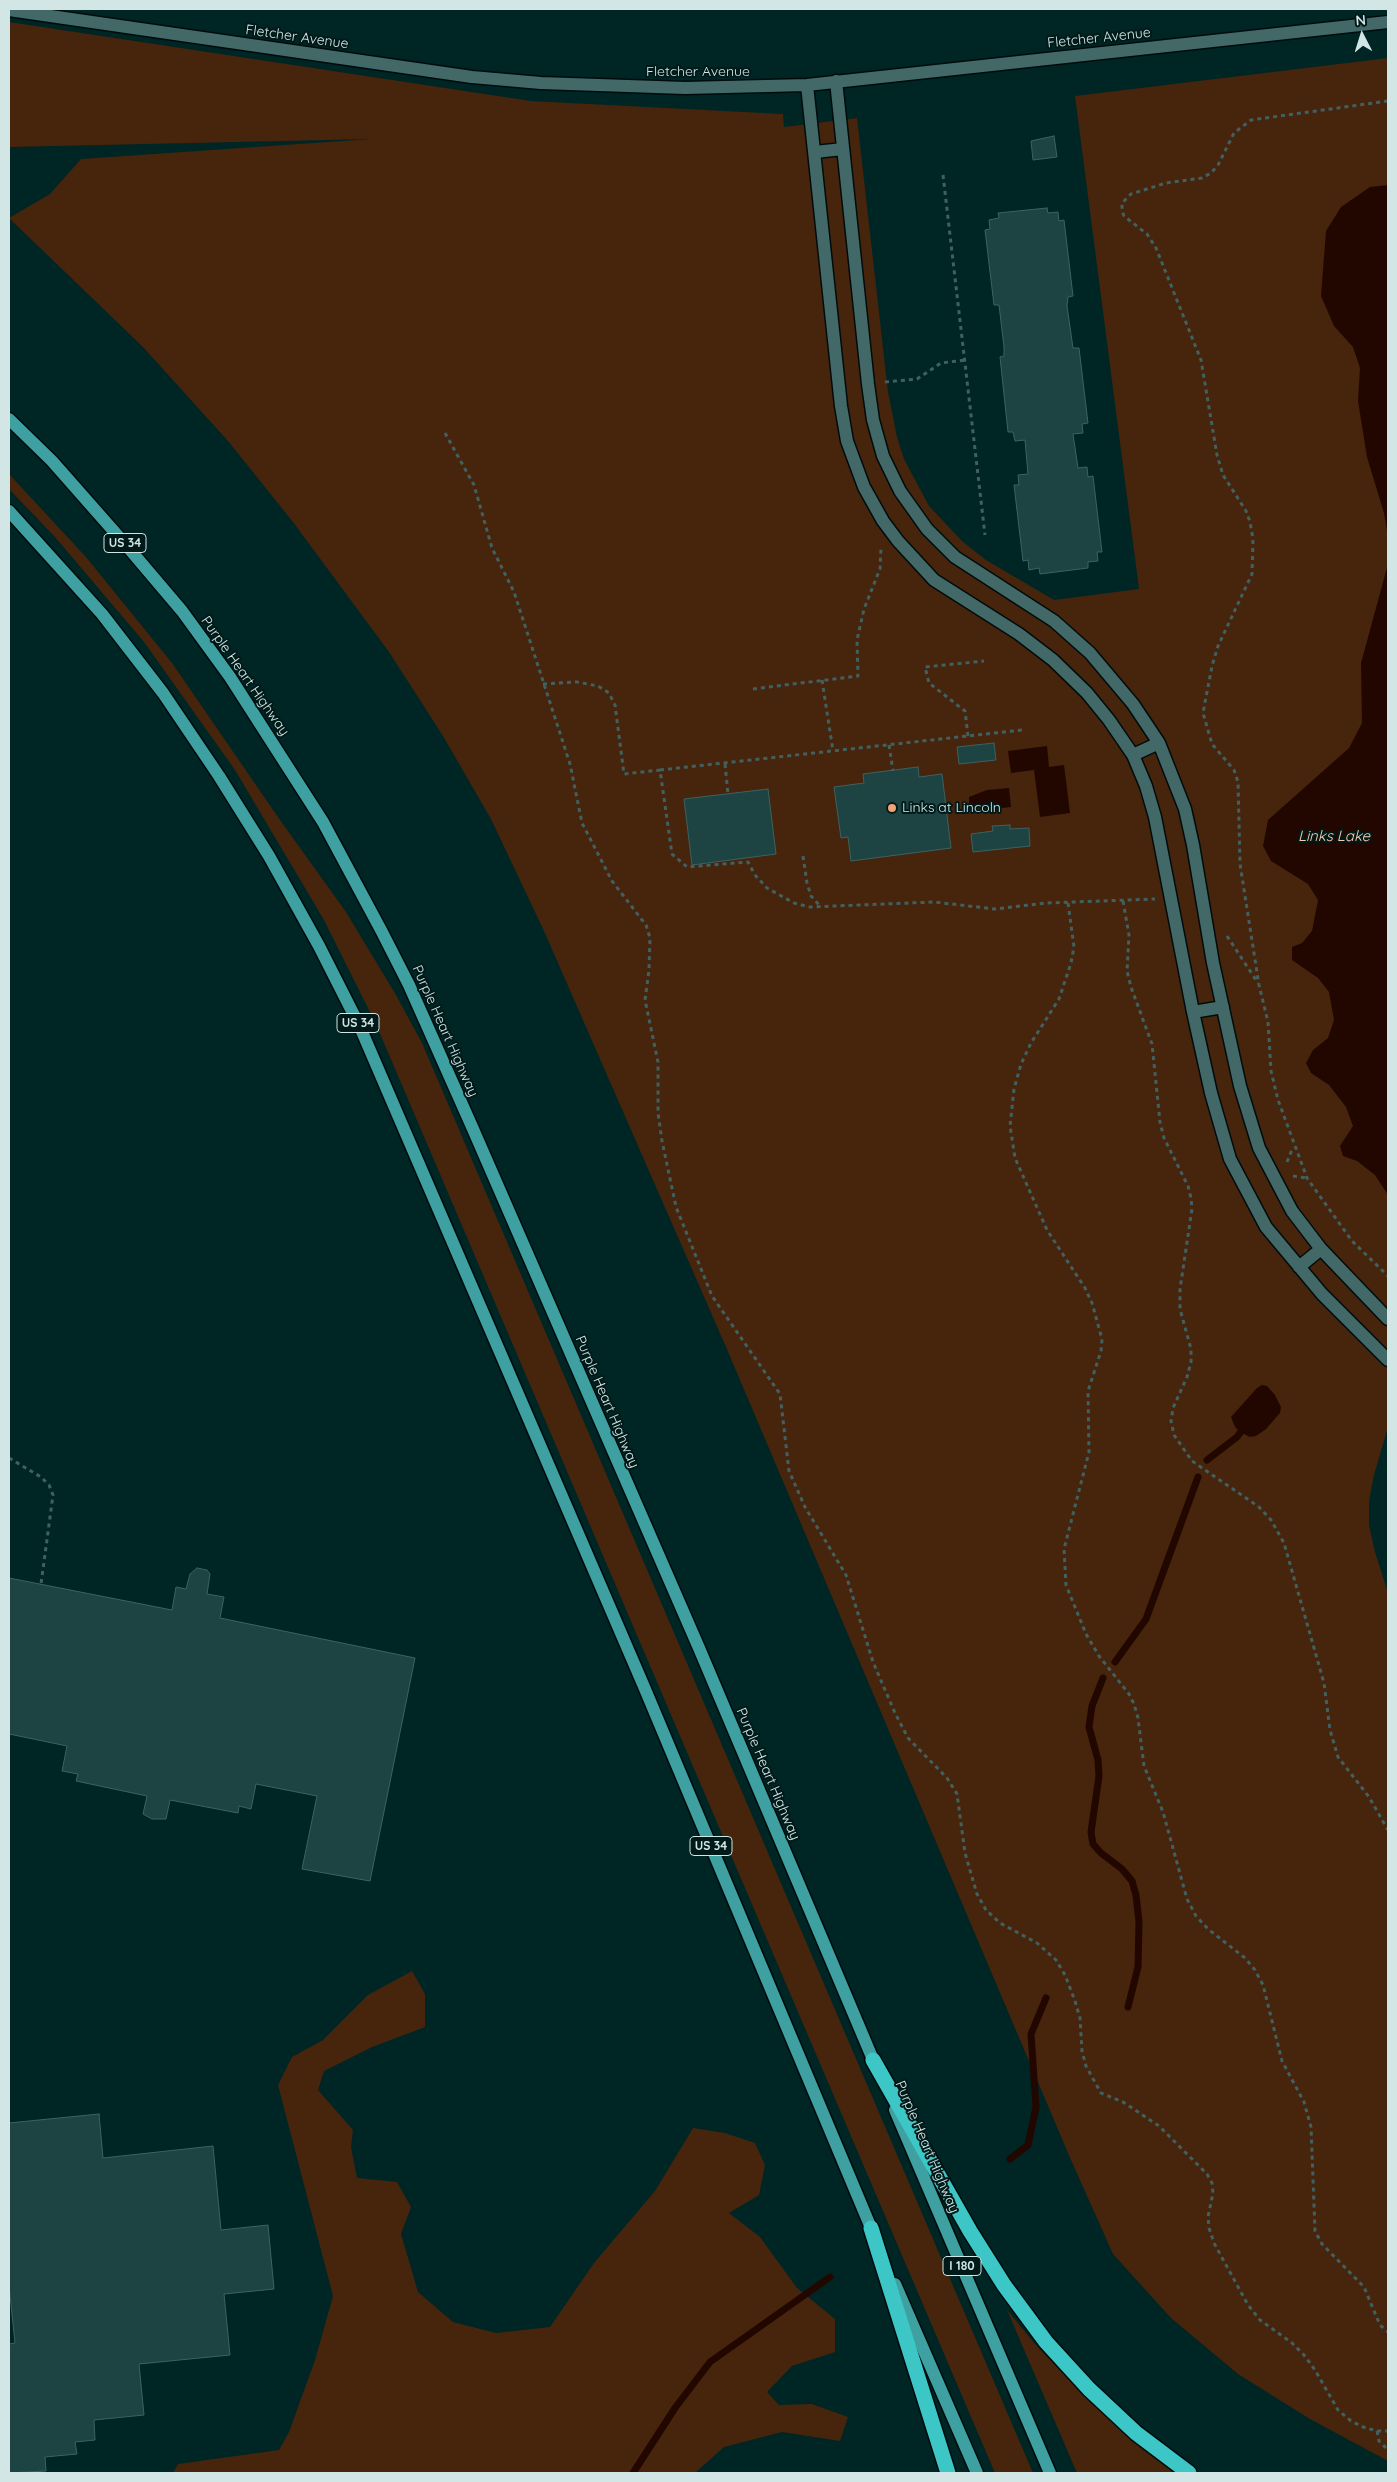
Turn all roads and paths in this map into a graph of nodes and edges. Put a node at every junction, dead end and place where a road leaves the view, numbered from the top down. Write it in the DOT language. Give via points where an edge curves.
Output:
graph roads {
  1 [pos="9,10"];
  2 [pos="1388,22"];
  3 [pos="836,81"];
  4 [pos="807,85"];
  5 [pos="1388,101"];
  6 [pos="843,149"];
  7 [pos="815,152"];
  8 [pos="943,175"];
  9 [pos="965,360"];
  10 [pos="868,384"];
  11 [pos="9,419"];
  12 [pos="445,433"];
  13 [pos="9,511"];
  14 [pos="985,535"];
  15 [pos="880,546"];
  16 [pos="984,661"];
  17 [pos="822,680"];
  18 [pos="543,684"];
  19 [pos="753,689"];
  20 [pos="1022,730"];
  21 [pos="619,736"];
  22 [pos="624,736"];
  23 [pos="968,736"];
  24 [pos="1160,743"];
  25 [pos="890,745"];
  26 [pos="833,751"];
  27 [pos="1132,755"];
  28 [pos="724,764"];
  29 [pos="660,770"];
  30 [pos="893,771"];
  31 [pos="728,794"];
  32 [pos="803,856"];
  33 [pos="1155,899"];
  34 [pos="1123,901"];
  35 [pos="1068,903"];
  36 [pos="820,906"];
  37 [pos="1222,1007"];
  38 [pos="1193,1012"];
  39 [pos="1293,1146"];
  40 [pos="1306,1178"];
  41 [pos="1321,1249"];
  42 [pos="1299,1267"];
  43 [pos="1388,1276"];
  44 [pos="1388,1319"];
  45 [pos="1388,1360"];
  46 [pos="9,1458"];
  47 [pos="41,1584"];
  48 [pos="1388,1830"];
  49 [pos="873,2060"];
  50 [pos="871,2228"];
  51 [pos="1388,2332"];
  52 [pos="1377,2431"];
  53 [pos="1388,2431"];
  54 [pos="1388,2450"];
  55 [pos="948,2473"];
  56 [pos="977,2473"];
  57 [pos="1050,2473"];
  58 [pos="1189,2473"];
  1 -- 4 [label="street, Fletcher Avenue" via="504,80 685,88"];
  2 -- 3 [label="street, Fletcher Avenue"];
  3 -- 4 [label="street, Fletcher Avenue"];
  3 -- 6 [label="street"];
  4 -- 7 [label="street"];
  5 -- 39 [label="path" via="1251,120 1234,133 1211,173 1202,178 1149,187 1131,194 1122,203 1124,216 1147,234 1156,248 1201,360 1217,456 1223,475 1250,522 1252,574 1218,646 1203,713 1212,744 1234,770 1238,782 1240,864 1268,1022 1270,1071"];
  6 -- 7 [label="street"];
  6 -- 10 [label="street"];
  7 -- 27 [label="street" via="842,416 855,467 875,507 898,541 934,580 1032,643 1068,674 1109,720"];
  8 -- 9 [label="path"];
  9 -- 10 [label="path" via="942,362 917,379"];
  9 -- 14 [label="path"];
  10 -- 24 [label="street" via="884,456 900,491 927,529 954,557 1054,621 1090,653 1134,704"];
  11 -- 49 [label="main road, Purple Heart Highway / US 34" via="64,475 187,618 230,677 313,807 382,932 473,1129 699,1648"];
  12 -- 18 [label="path" via="474,485 492,548 514,592"];
  13 -- 50 [label="main road, US 34" via="102,614 163,693 269,856 323,954 364,1036 645,1689"];
  15 -- 17 [label="path" via="880,569 864,609 857,640 858,676"];
  16 -- 23 [label="path" via="925,667 928,683 965,711"];
  17 -- 19 [label="path"];
  17 -- 26 [label="path"];
  18 -- 21 [label="path" via="577,682 598,686 609,693 615,705"];
  18 -- 52 [label="path" via="570,764 582,823 612,881 646,925 650,938 650,970 645,1000 658,1062 658,1112 676,1207 712,1296 780,1394 789,1471 805,1507 846,1575 861,1628 895,1713 908,1738 947,1778 957,1794 967,1863 977,1894 986,1910 1000,1923 1037,1943 1056,1960 1075,2001 1086,2066 1100,2093 1122,2102 1160,2126 1208,2174 1212,2184 1208,2228 1248,2305 1260,2320 1304,2355 1338,2410 1351,2421"];
  20 -- 23 [label="path"];
  21 -- 22 [label="path"];
  21 -- 29 [label="path" via="624,774"];
  23 -- 25 [label="path"];
  24 -- 27 [label="street"];
  24 -- 37 [label="street" via="1184,809"];
  25 -- 26 [label="path"];
  25 -- 30 [label="path"];
  26 -- 28 [label="path"];
  27 -- 38 [label="street" via="1146,786 1164,851"];
  28 -- 29 [label="path"];
  28 -- 31 [label="path"];
  29 -- 36 [label="path" via="672,854 687,867 748,862 755,875 773,892 794,903"];
  32 -- 36 [label="path" via="811,896"];
  33 -- 34 [label="path"];
  34 -- 35 [label="path"];
  34 -- 48 [label="path" via="1129,935 1127,970 1130,987 1152,1044 1160,1122 1191,1198 1180,1289 1180,1309 1191,1362 1173,1408 1174,1435 1192,1461 1259,1507 1284,1543 1324,1683 1330,1730 1338,1757 1369,1797"];
  35 -- 36 [label="path" via="995,909 934,902"];
  35 -- 51 [label="path" via="1074,947 1071,963 1058,999 1021,1064 1014,1089 1010,1126 1015,1158 1047,1230 1085,1288 1102,1339 1088,1391 1089,1452 1064,1550 1066,1585 1086,1634 1134,1704 1144,1766 1163,1812 1187,1899 1208,1929 1246,1958 1262,1985 1282,2061 1309,2114 1315,2231 1322,2244 1364,2287 1380,2325"];
  37 -- 38 [label="street"];
  37 -- 41 [label="street" via="1258,1148 1292,1211"];
  38 -- 42 [label="street" via="1230,1159 1266,1227"];
  39 -- 40 [label="path"];
  39 -- 40 [label="path" via="1287,1161 1288,1170 1293,1176"];
  40 -- 43 [label="path" via="1352,1241"];
  41 -- 42 [label="street"];
  41 -- 44 [label="street"];
  42 -- 45 [label="street" via="1350,1324"];
  46 -- 47 [label="path" via="41,1477 53,1495"];
  49 -- 57 [label="main road, Purple Heart Highway / I 180"];
  49 -- 58 [label="highway" via="970,2231 1046,2342 1136,2433"];
  50 -- 55 [label="highway"];
  50 -- 56 [label="main road"];
  52 -- 53 [label="path"];
  52 -- 54 [label="path" via="1379,2441"];
}
